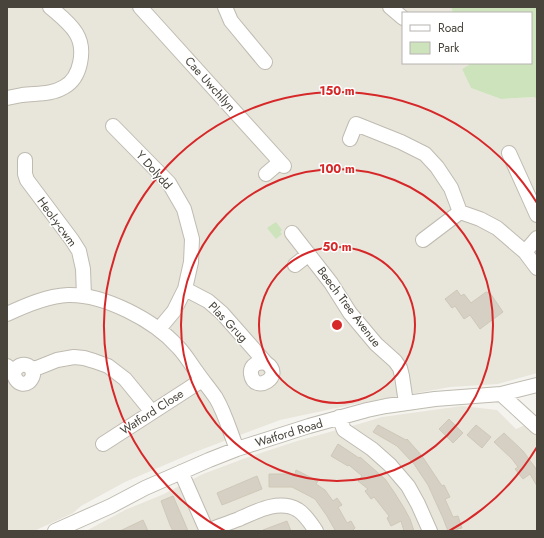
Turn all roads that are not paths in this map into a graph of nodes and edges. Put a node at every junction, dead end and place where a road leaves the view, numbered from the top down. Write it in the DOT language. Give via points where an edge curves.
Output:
graph roads {
  1 [pos="50,7"];
  2 [pos="140,7"];
  3 [pos="225,7"];
  4 [pos="390,7"];
  5 [pos="402,17"];
  6 [pos="265,62"];
  7 [pos="7,98"];
  8 [pos="113,126"];
  9 [pos="350,139"];
  10 [pos="509,154"];
  11 [pos="22,170"];
  12 [pos="266,174"];
  13 [pos="460,212"];
  14 [pos="537,215"];
  15 [pos="292,233"];
  16 [pos="537,238"];
  17 [pos="423,240"];
  18 [pos="525,252"];
  19 [pos="308,254"];
  20 [pos="295,265"];
  21 [pos="537,268"];
  22 [pos="185,290"];
  23 [pos="84,296"];
  24 [pos="7,314"];
  25 [pos="159,329"];
  26 [pos="266,363"];
  27 [pos="10,369"];
  28 [pos="202,380"];
  29 [pos="537,385"];
  30 [pos="501,394"];
  31 [pos="406,403"];
  32 [pos="152,412"];
  33 [pos="339,417"];
  34 [pos="537,427"];
  35 [pos="103,444"];
  36 [pos="237,449"];
  37 [pos="182,472"];
  38 [pos="55,531"];
  39 [pos="207,531"];
  40 [pos="316,531"];
  41 [pos="430,531"];
  1 -- 7 [label="street" via="76,33 81,46 78,70 71,82 53,92"];
  2 -- 12 [label="street, Cae Uwchllyn" via="282,164"];
  3 -- 6 [label="street" via="231,21"];
  4 -- 5 [label="street"];
  8 -- 22 [label="street, Y Dolydd" via="168,183 184,209 192,239 191,262"];
  9 -- 13 [label="street" via="356,124 425,154 451,188"];
  10 -- 14 [label="street"];
  11 -- 23 [label="street, Heol-y-cwm" via="79,251"];
  13 -- 17 [label="street"];
  13 -- 18 [label="street" via="497,228"];
  15 -- 19 [label="street, Beech Tree Avenue"];
  16 -- 18 [label="street"];
  18 -- 21 [label="street"];
  19 -- 20 [label="street"];
  19 -- 31 [label="street, Beech Tree Avenue" via="350,313 400,368"];
  22 -- 25 [label="street, Y Dolydd" via="174,311"];
  22 -- 26 [label="street, Plas Grug" via="208,301 222,313"];
  23 -- 24 [label="street" via="67,295 43,299"];
  23 -- 25 [label="street" via="108,302"];
  25 -- 28 [label="street" via="178,347"];
  27 -- 32 [label="street" via="22,364 32,370 57,360 74,357 94,360 108,366 125,379"];
  28 -- 32 [label="street, Watford Close"];
  28 -- 36 [label="street" via="216,399"];
  29 -- 30 [label="street, Watford Road"];
  30 -- 31 [label="street, Watford Road"];
  30 -- 34 [label="street"];
  31 -- 33 [label="street, Watford Road"];
  32 -- 35 [label="street, Watford Close"];
  33 -- 36 [label="street, Watford Road"];
  33 -- 41 [label="street" via="344,430 372,449 408,486"];
  36 -- 37 [label="street, Watford Road"];
  37 -- 38 [label="street, Watford Road"];
  37 -- 39 [label="street"];
  39 -- 40 [label="street" via="271,506 282,505 299,510"];
}
